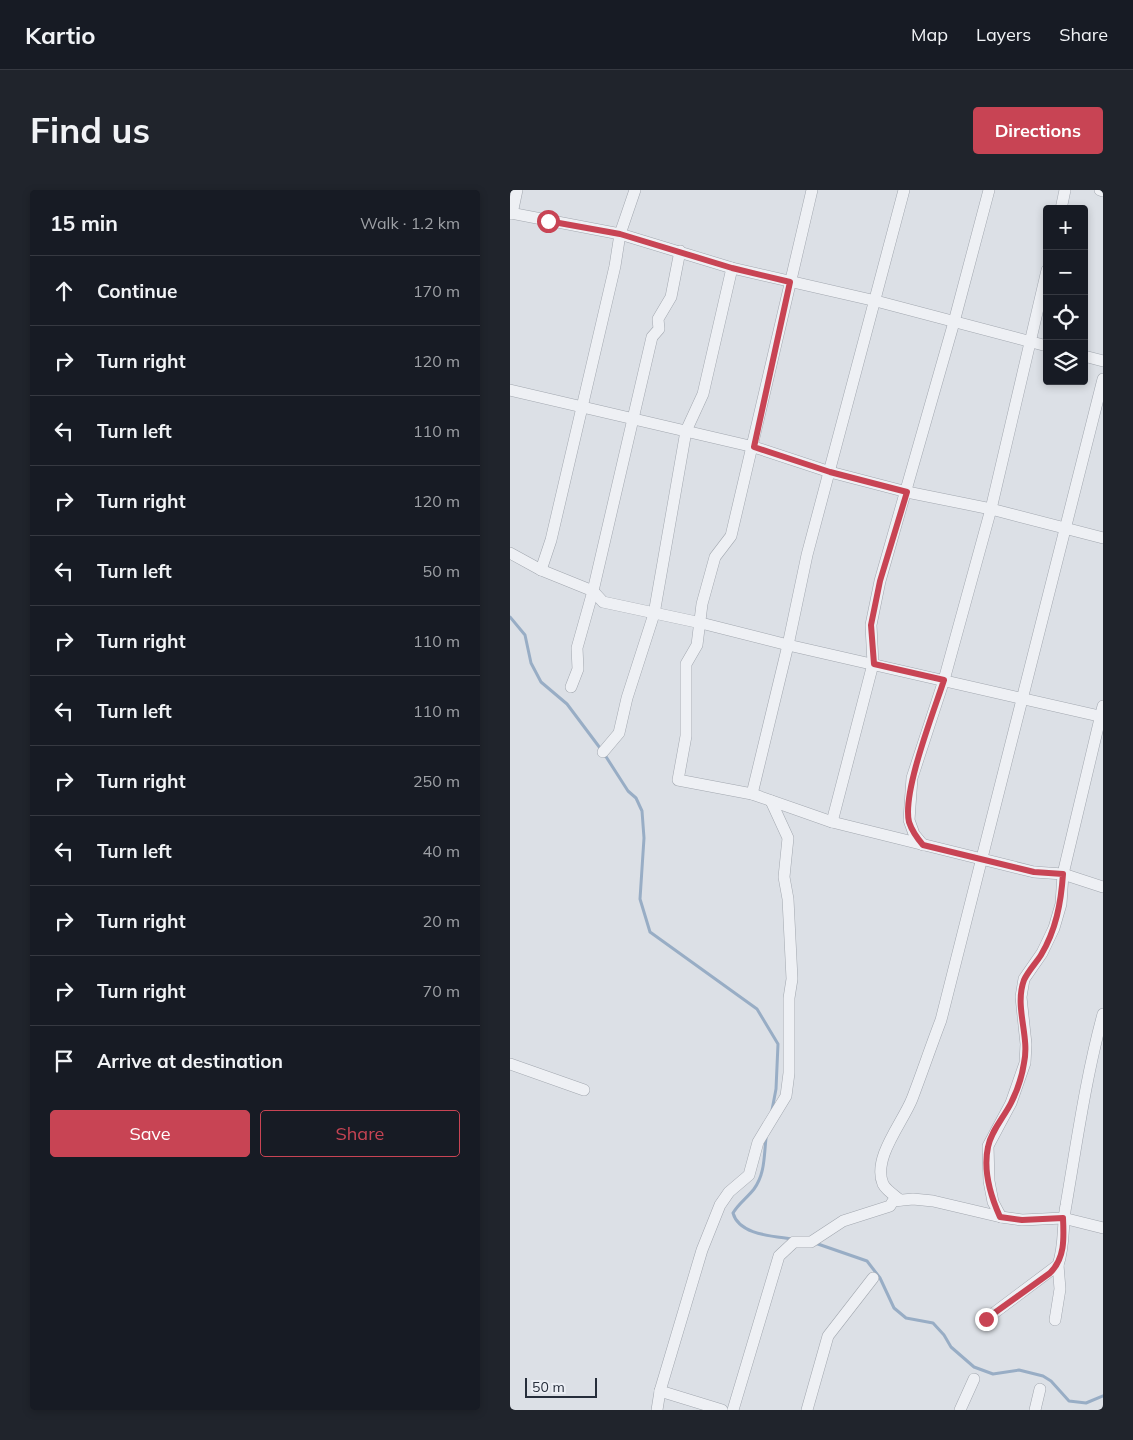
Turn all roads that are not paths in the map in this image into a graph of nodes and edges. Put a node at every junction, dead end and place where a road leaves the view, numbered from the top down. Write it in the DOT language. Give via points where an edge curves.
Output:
graph roads {
  1 [pos="518,190"];
  2 [pos="635,190"];
  3 [pos="812,190"];
  4 [pos="904,190"];
  5 [pos="989,190"];
  6 [pos="1065,190"];
  7 [pos="1062,205"];
  8 [pos="511,213"];
  9 [pos="620,234"];
  10 [pos="680,251"];
  11 [pos="732,268"];
  12 [pos="790,282"];
  13 [pos="1043,287"];
  14 [pos="876,301"];
  15 [pos="954,322"];
  16 [pos="1030,342"];
  17 [pos="1043,345"];
  18 [pos="1088,357"];
  19 [pos="1103,361"];
  20 [pos="1103,379"];
  21 [pos="510,390"];
  22 [pos="581,407"];
  23 [pos="634,419"];
  24 [pos="686,431"];
  25 [pos="754,447"];
  26 [pos="830,472"];
  27 [pos="907,492"];
  28 [pos="990,509"];
  29 [pos="1066,528"];
  30 [pos="1103,538"];
  31 [pos="510,553"];
  32 [pos="541,570"];
  33 [pos="592,591"];
  34 [pos="654,614"];
  35 [pos="701,622"];
  36 [pos="788,645"];
  37 [pos="874,664"];
  38 [pos="944,680"];
  39 [pos="571,687"];
  40 [pos="1021,698"];
  41 [pos="1102,713"];
  42 [pos="603,752"];
  43 [pos="752,794"];
  44 [pos="771,801"];
  45 [pos="832,822"];
  46 [pos="923,845"];
  47 [pos="982,859"];
  48 [pos="1063,874"];
  49 [pos="1103,887"];
  50 [pos="1103,1014"];
  51 [pos="510,1064"];
  52 [pos="584,1090"];
  53 [pos="900,1200"];
  54 [pos="1000,1217"];
  55 [pos="1063,1218"];
  56 [pos="1103,1228"];
  57 [pos="1058,1265"];
  58 [pos="873,1278"];
  59 [pos="986,1319"];
  60 [pos="1055,1320"];
  61 [pos="974,1379"];
  62 [pos="1040,1389"];
  63 [pos="660,1391"];
  64 [pos="657,1410"];
  65 [pos="722,1410"];
  66 [pos="733,1410"];
  67 [pos="807,1410"];
  68 [pos="960,1410"];
  69 [pos="1035,1410"];
  1 -- 8 [label="street"];
  2 -- 9 [label="street"];
  3 -- 12 [label="street"];
  4 -- 14 [label="street"];
  5 -- 15 [label="street"];
  6 -- 7 [label="street"];
  8 -- 9 [label="street"];
  9 -- 10 [label="street"];
  9 -- 22 [label="street"];
  10 -- 11 [label="street"];
  10 -- 23 [label="street" via="671,297 658,319 659,330 652,337"];
  11 -- 12 [label="street"];
  11 -- 24 [label="street" via="703,394"];
  12 -- 14 [label="street"];
  12 -- 25 [label="street"];
  13 -- 16 [label="street"];
  14 -- 15 [label="street"];
  14 -- 26 [label="street"];
  15 -- 16 [label="street"];
  15 -- 27 [label="street"];
  16 -- 17 [label="street"];
  16 -- 28 [label="street"];
  18 -- 19 [label="street"];
  20 -- 29 [label="street"];
  21 -- 22 [label="street"];
  22 -- 23 [label="street"];
  22 -- 32 [label="street" via="551,540"];
  23 -- 24 [label="street"];
  23 -- 33 [label="street"];
  24 -- 25 [label="street"];
  24 -- 34 [label="street"];
  25 -- 26 [label="street"];
  25 -- 35 [label="street" via="731,536 716,557 708,578"];
  26 -- 27 [label="street"];
  26 -- 36 [label="street" via="807,555"];
  27 -- 28 [label="street"];
  27 -- 37 [label="street" via="880,581 871,625"];
  28 -- 29 [label="street"];
  28 -- 38 [label="street"];
  29 -- 30 [label="street"];
  29 -- 40 [label="street"];
  31 -- 32 [label="street"];
  32 -- 33 [label="street"];
  33 -- 34 [label="street" via="603,602"];
  33 -- 39 [label="street" via="577,648 578,669"];
  34 -- 35 [label="street"];
  34 -- 42 [label="street" via="619,733"];
  35 -- 36 [label="street"];
  35 -- 43 [label="street" via="697,645 686,664 686,736 678,780"];
  36 -- 37 [label="street"];
  36 -- 43 [label="street"];
  37 -- 38 [label="street"];
  37 -- 45 [label="street"];
  38 -- 40 [label="street"];
  38 -- 46 [label="street" via="912,778 908,820"];
  40 -- 41 [label="street"];
  40 -- 47 [label="street"];
  41 -- 48 [label="street"];
  43 -- 44 [label="street"];
  44 -- 45 [label="street"];
  44 -- 63 [label="street" via="788,838 784,877 792,979 786,1096 758,1142 749,1175 729,1192 720,1205 702,1250"];
  45 -- 46 [label="street"];
  46 -- 47 [label="street"];
  47 -- 48 [label="street" via="1034,872"];
  47 -- 53 [label="street" via="941,1020 911,1102 884,1156 884,1186"];
  48 -- 49 [label="street"];
  48 -- 54 [label="street" via="1061,904 1054,928 1024,979 1021,997 1026,1044 1023,1069 1011,1103 988,1146 989,1181"];
  50 -- 55 [label="street" via="1091,1058"];
  51 -- 52 [label="street"];
  53 -- 54 [label="street" via="933,1202"];
  53 -- 66 [label="street" via="843,1221 812,1242 794,1242 779,1256"];
  54 -- 55 [label="street" via="1022,1220"];
  55 -- 56 [label="street"];
  55 -- 57 [label="street" via="1064,1241"];
  57 -- 59 [label="street"];
  57 -- 60 [label="street" via="1060,1289"];
  58 -- 67 [label="street" via="828,1336"];
  61 -- 68 [label="street"];
  62 -- 69 [label="street"];
  63 -- 64 [label="street"];
  63 -- 65 [label="street"];
}
